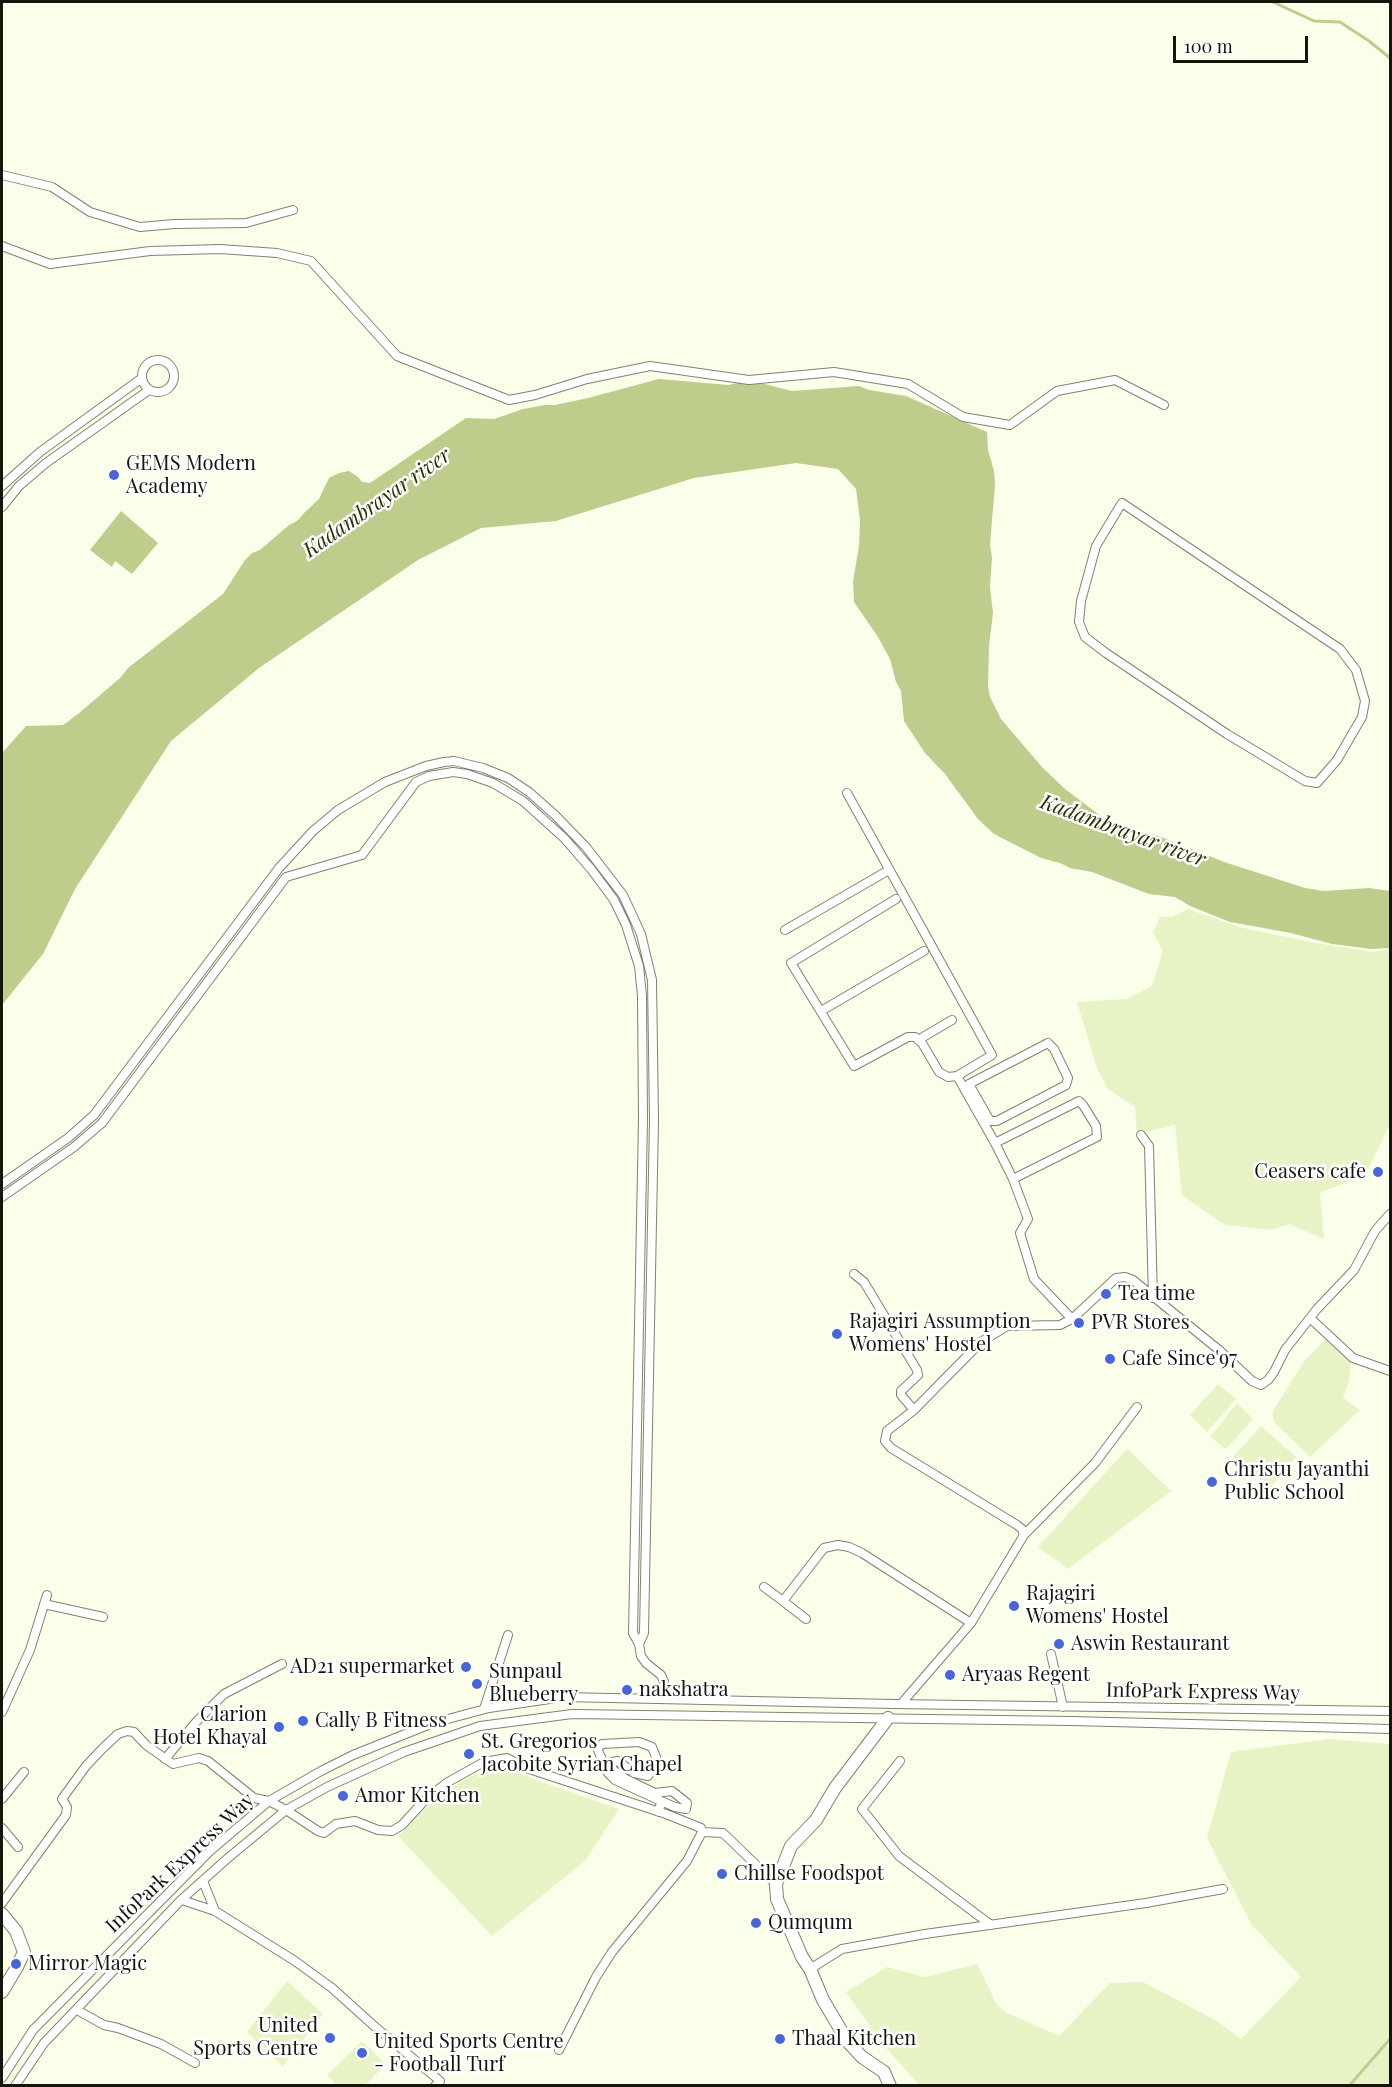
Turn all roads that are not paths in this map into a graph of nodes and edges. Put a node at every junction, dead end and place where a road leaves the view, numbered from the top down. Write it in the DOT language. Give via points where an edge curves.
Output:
graph roads {
  1 [pos="2,175"];
  2 [pos="293,210"];
  3 [pos="2,246"];
  4 [pos="142,378"];
  5 [pos="149,390"];
  6 [pos="1164,405"];
  7 [pos="2,486"];
  8 [pos="1121,504"];
  9 [pos="2,507"];
  10 [pos="847,793"];
  11 [pos="889,870"];
  12 [pos="896,899"];
  13 [pos="785,930"];
  14 [pos="924,951"];
  15 [pos="820,1011"];
  16 [pos="952,1020"];
  17 [pos="918,1040"];
  18 [pos="957,1076"];
  19 [pos="966,1086"];
  20 [pos="1141,1135"];
  21 [pos="995,1143"];
  22 [pos="1013,1179"];
  23 [pos="2,1184"];
  24 [pos="2,1197"];
  25 [pos="1390,1214"];
  26 [pos="854,1274"];
  27 [pos="1153,1298"];
  28 [pos="1310,1318"];
  29 [pos="1072,1319"];
  30 [pos="1390,1371"];
  31 [pos="1137,1407"];
  32 [pos="914,1410"];
  33 [pos="1024,1535"];
  34 [pos="764,1587"];
  35 [pos="783,1601"];
  36 [pos="103,1617"];
  37 [pos="806,1619"];
  38 [pos="971,1623"];
  39 [pos="508,1635"];
  40 [pos="639,1644"];
  41 [pos="1051,1654"];
  42 [pos="282,1664"];
  43 [pos="666,1699"];
  44 [pos="901,1704"];
  45 [pos="1062,1707"];
  46 [pos="484,1709"];
  47 [pos="1390,1711"];
  48 [pos="2,1712"];
  49 [pos="888,1718"];
  50 [pos="1390,1729"];
  51 [pos="165,1759"];
  52 [pos="900,1761"];
  53 [pos="24,1772"];
  54 [pos="2,1799"];
  55 [pos="661,1801"];
  56 [pos="269,1802"];
  57 [pos="286,1810"];
  58 [pos="659,1812"];
  59 [pos="2,1828"];
  60 [pos="702,1832"];
  61 [pos="18,1847"];
  62 [pos="203,1881"];
  63 [pos="776,1884"];
  64 [pos="1223,1888"];
  65 [pos="3,1897"];
  66 [pos="182,1900"];
  67 [pos="215,1911"];
  68 [pos="2,1914"];
  69 [pos="991,1925"];
  70 [pos="810,1969"];
  71 [pos="2,1992"];
  72 [pos="77,2010"];
  73 [pos="559,2050"];
  74 [pos="195,2063"];
  75 [pos="2,2078"];
  76 [pos="15,2085"];
  77 [pos="435,2085"];
  78 [pos="890,2085"];
  1 -- 2 [label="street" via="52,187 90,212 140,227 246,223"];
  3 -- 6 [label="street" via="50,264 150,251 220,249 277,253 311,261 397,356 509,400 650,366 748,380 834,372 908,384 963,417 1010,425 1057,391 1115,380"];
  4 -- 5 [label="street"];
  4 -- 5 [label="street" via="154,361 166,363 172,370 170,387 162,392"];
  4 -- 7 [label="street" via="40,452"];
  5 -- 9 [label="street" via="46,463"];
  8 -- 8 [label="street" via="1340,649 1356,670 1365,701 1362,717 1337,760 1317,783 1305,781 1227,734 1085,637 1079,622 1081,602 1096,546"];
  10 -- 11 [label="street"];
  11 -- 13 [label="street"];
  11 -- 18 [label="street" via="992,1054"];
  12 -- 15 [label="street" via="791,963"];
  14 -- 15 [label="street"];
  15 -- 17 [label="street" via="854,1066 908,1036"];
  16 -- 17 [label="street"];
  17 -- 18 [label="street" via="939,1072"];
  18 -- 19 [label="street"];
  19 -- 19 [label="street" via="1048,1042 1068,1078 1066,1084 997,1121 990,1121"];
  19 -- 21 [label="street"];
  20 -- 27 [label="street" via="1149,1146"];
  21 -- 22 [label="street"];
  21 -- 22 [label="street" via="1079,1101 1096,1126 1097,1137"];
  22 -- 29 [label="street" via="1028,1219 1020,1233 1034,1279"];
  23 -- 40 [label="street" via="68,1138 93,1115 279,868 338,810 385,782 426,766 454,761 508,778 529,792 586,847 623,895 641,934 652,980 654,1120 644,1633"];
  24 -- 40 [label="street" via="102,1123 286,878 362,855 422,778 460,773 513,794 564,838 614,900 631,938 641,981 643,1119 633,1633"];
  25 -- 28 [label="street" via="1375,1231 1354,1270"];
  26 -- 32 [label="street" via="864,1282 917,1370 918,1375 901,1391"];
  27 -- 28 [label="street" via="1219,1350 1252,1382 1261,1385"];
  27 -- 29 [label="street" via="1132,1280 1120,1276"];
  28 -- 30 [label="street" via="1353,1358"];
  29 -- 32 [label="street" via="1060,1324 1007,1326 981,1342"];
  31 -- 33 [label="street" via="1095,1462"];
  32 -- 33 [label="street" via="887,1431 885,1441 891,1448 1017,1525"];
  33 -- 38 [label="street"];
  34 -- 35 [label="street"];
  35 -- 37 [label="street"];
  35 -- 38 [label="street" via="824,1548 849,1546"];
  36 -- 48 [label="street" via="46,1599 30,1650"];
  38 -- 44 [label="street"];
  39 -- 46 [label="street"];
  40 -- 43 [label="street" via="641,1656 661,1675"];
  41 -- 45 [label="street"];
  42 -- 51 [label="street" via="225,1694"];
  43 -- 44 [label="street, InfoPark Express Way"];
  43 -- 46 [label="street, InfoPark Express Way" via="563,1697"];
  44 -- 45 [label="street, InfoPark Express Way"];
  45 -- 47 [label="street, InfoPark Express Way"];
  46 -- 56 [label="street, InfoPark Express Way" via="433,1723 353,1755"];
  49 -- 50 [label="street, InfoPark Express Way"];
  49 -- 57 [label="street, InfoPark Express Way" via="572,1714 480,1726 404,1752"];
  49 -- 63 [label="street" via="816,1820 791,1846"];
  51 -- 56 [label="street" via="174,1764 199,1758 208,1761 254,1798"];
  51 -- 65 [label="street" via="134,1732 118,1734 86,1766 62,1799 66,1815"];
  52 -- 69 [label="street" via="862,1809 899,1856"];
  53 -- 54 [label="street"];
  55 -- 55 [label="street" via="615,1780 597,1748 602,1744 639,1742 652,1748 656,1757 648,1776 634,1773 618,1761 612,1762 612,1769 655,1792 672,1791 687,1803 686,1809"];
  55 -- 58 [label="street"];
  56 -- 57 [label="street"];
  56 -- 75 [label="street, InfoPark Express Way" via="210,1851 33,2030"];
  57 -- 58 [label="street" via="324,1833 336,1824 355,1821 392,1831 448,1782 484,1762 507,1758 526,1768"];
  57 -- 62 [label="street, InfoPark Express Way"];
  58 -- 60 [label="street" via="701,1828"];
  59 -- 61 [label="street"];
  60 -- 63 [label="street" via="723,1833"];
  60 -- 73 [label="street" via="687,1861 612,1952"];
  62 -- 66 [label="street, InfoPark Express Way"];
  62 -- 67 [label="street"];
  63 -- 70 [label="street" via="777,1899"];
  64 -- 69 [label="street"];
  66 -- 67 [label="street"];
  66 -- 72 [label="street, InfoPark Express Way"];
  67 -- 77 [label="street" via="332,1988 440,2081"];
  68 -- 71 [label="street" via="16,1932 24,1952"];
  69 -- 70 [label="street" via="842,1949"];
  70 -- 78 [label="street" via="848,2042 884,2072"];
  72 -- 74 [label="street" via="104,2025 161,2044"];
  72 -- 76 [label="street, InfoPark Express Way" via="44,2043"];
}
